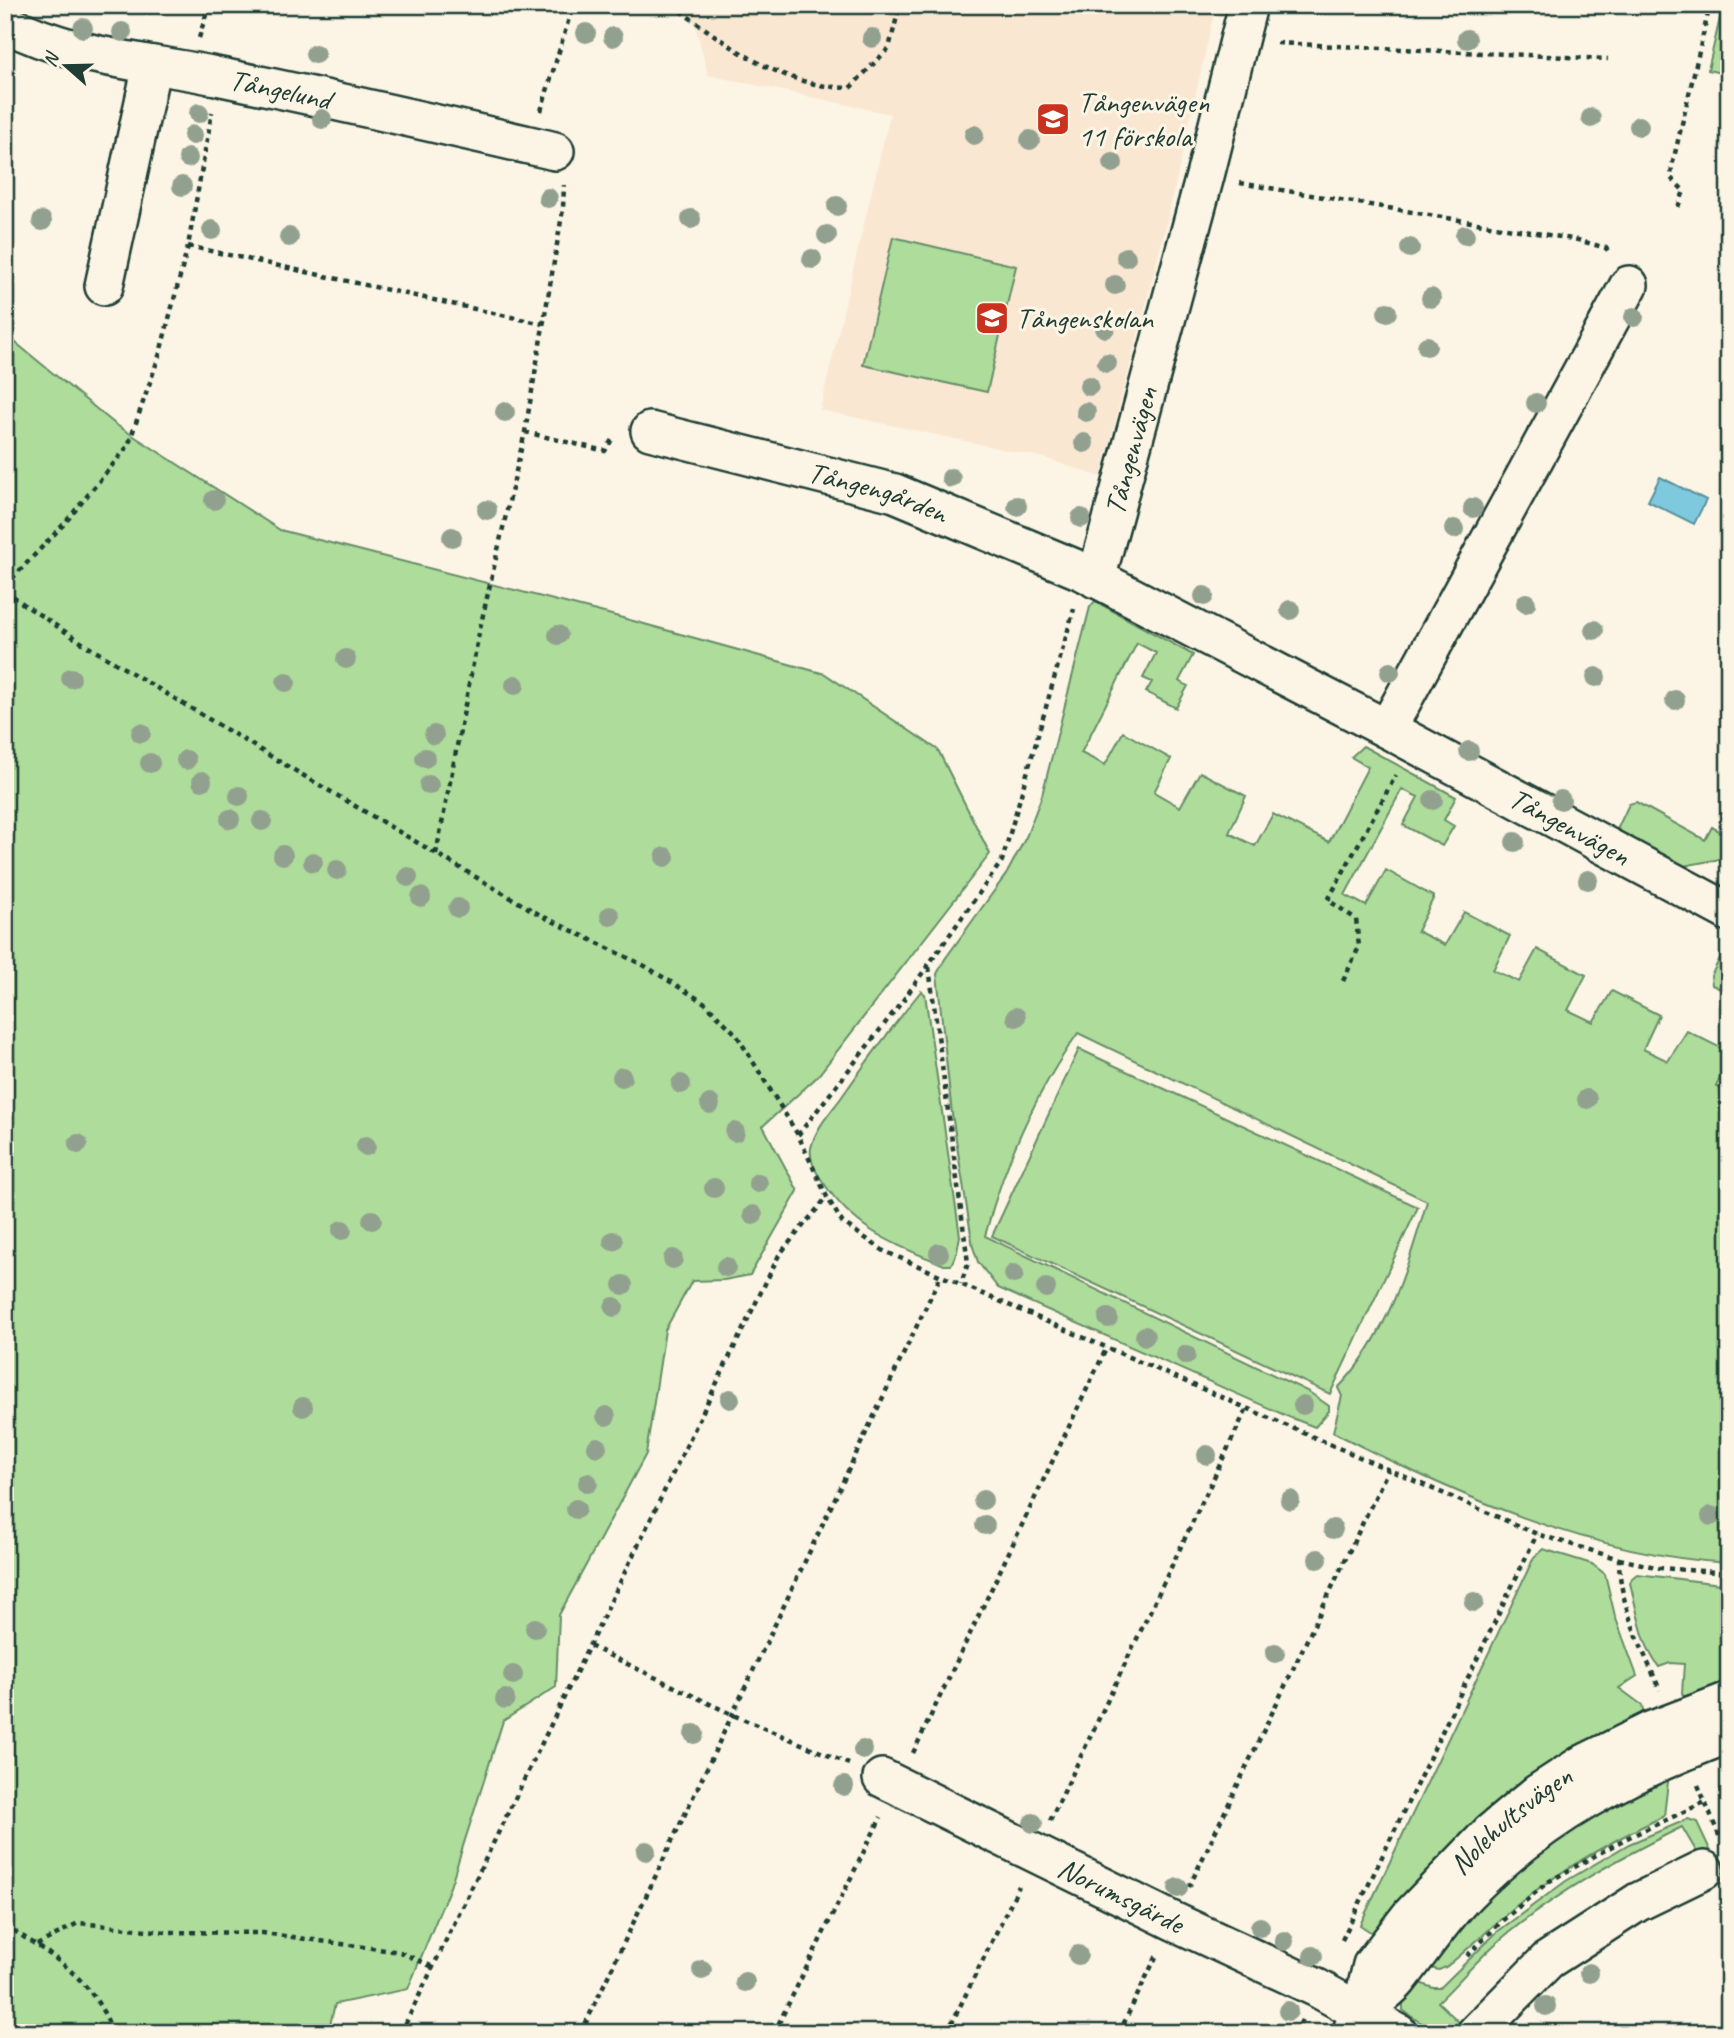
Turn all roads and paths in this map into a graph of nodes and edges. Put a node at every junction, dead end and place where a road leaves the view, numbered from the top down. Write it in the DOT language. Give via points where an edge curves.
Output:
graph roads {
  1 [pos="573,5"];
  2 [pos="671,5"];
  3 [pos="900,5"];
  4 [pos="1248,5"];
  5 [pos="1710,5"];
  6 [pos="5,23"];
  7 [pos="1237,45"];
  8 [pos="1608,59"];
  9 [pos="152,65"];
  10 [pos="219,77"];
  11 [pos="543,148"];
  12 [pos="1205,176"];
  13 [pos="1678,207"];
  14 [pos="188,246"];
  15 [pos="1629,285"];
  16 [pos="104,286"];
  17 [pos="543,324"];
  18 [pos="650,431"];
  19 [pos="525,432"];
  20 [pos="1090,576"];
  21 [pos="5,588"];
  22 [pos="1400,736"];
  23 [pos="436,854"];
  24 [pos="1725,899"];
  25 [pos="929,965"];
  26 [pos="1343,981"];
  27 [pos="798,1135"];
  28 [pos="827,1197"];
  29 [pos="941,1275"];
  30 [pos="961,1284"];
  31 [pos="1107,1348"];
  32 [pos="1247,1408"];
  33 [pos="1388,1470"];
  34 [pos="1537,1534"];
  35 [pos="1619,1559"];
  36 [pos="1729,1573"];
  37 [pos="590,1646"];
  38 [pos="1660,1691"];
  39 [pos="1729,1701"];
  40 [pos="733,1714"];
  41 [pos="1729,1734"];
  42 [pos="1695,1778"];
  43 [pos="890,1781"];
  44 [pos="1705,1802"];
  45 [pos="1035,1853"];
  46 [pos="1714,1858"];
  47 [pos="1173,1921"];
  48 [pos="5,1925"];
  49 [pos="1348,1928"];
  50 [pos="37,1945"];
  51 [pos="1384,1949"];
  52 [pos="1459,1962"];
  53 [pos="433,1967"];
  54 [pos="1317,1988"];
  55 [pos="1356,2022"];
  56 [pos="113,2033"];
  57 [pos="401,2033"];
  58 [pos="581,2033"];
  59 [pos="774,2033"];
  60 [pos="947,2033"];
  61 [pos="1119,2033"];
  62 [pos="1295,2033"];
  63 [pos="1398,2033"];
  64 [pos="1476,2033"];
  1 -- 11 [label="path"];
  2 -- 3 [label="path" via="762,67 831,88 849,88 890,48"];
  4 -- 7 [label="street, Tångenvägen"];
  5 -- 13 [label="path" via="1672,166 1671,178 1684,191"];
  6 -- 9 [label="street, Tångelund" via="70,50"];
  7 -- 8 [label="path"];
  7 -- 12 [label="street, Tångenvägen"];
  9 -- 10 [label="street, Tångelund"];
  9 -- 16 [label="street"];
  10 -- 11 [label="street, Tångelund"];
  10 -- 14 [label="path"];
  11 -- 17 [label="path" via="565,153 563,209"];
  12 -- 15 [label="path" via="1578,240 1606,248"];
  12 -- 20 [label="street, Tångenvägen"];
  14 -- 17 [label="path"];
  14 -- 21 [label="path" via="160,353 128,446"];
  15 -- 22 [label="street"];
  17 -- 19 [label="path"];
  18 -- 19 [label="path" via="623,424 605,451"];
  18 -- 20 [label="street, Tångengården" via="895,493"];
  19 -- 23 [label="path"];
  20 -- 22 [label="street, Tångenvägen"];
  20 -- 25 [label="path" via="1002,861"];
  21 -- 23 [label="path" via="87,646"];
  22 -- 24 [label="street, Tångenvägen"];
  22 -- 26 [label="path" via="1328,901 1356,919 1359,947"];
  23 -- 27 [label="path" via="705,1003 736,1034"];
  25 -- 27 [label="path"];
  25 -- 30 [label="path" via="968,1263"];
  27 -- 28 [label="path"];
  28 -- 29 [label="path" via="842,1222 884,1251"];
  28 -- 37 [label="path" via="779,1255"];
  29 -- 30 [label="path"];
  29 -- 40 [label="path"];
  30 -- 31 [label="path"];
  31 -- 32 [label="path"];
  31 -- 43 [label="path"];
  32 -- 33 [label="path"];
  32 -- 45 [label="path"];
  33 -- 34 [label="path"];
  33 -- 47 [label="path"];
  34 -- 35 [label="path"];
  34 -- 49 [label="path"];
  35 -- 36 [label="path" via="1660,1568"];
  35 -- 38 [label="path" via="1625,1603"];
  37 -- 40 [label="path"];
  37 -- 53 [label="path"];
  39 -- 51 [label="street, Nolehultsvägen" via="1650,1731 1581,1765 1538,1793 1489,1832"];
  40 -- 43 [label="path"];
  40 -- 58 [label="path"];
  41 -- 55 [label="street, Nolehultsvägen" via="1616,1782 1570,1808 1520,1845 1467,1893 1396,1982"];
  42 -- 44 [label="path"];
  43 -- 45 [label="street, Norumsgärde"];
  43 -- 59 [label="path"];
  44 -- 46 [label="path"];
  44 -- 52 [label="path" via="1548,1882"];
  45 -- 47 [label="street, Norumsgärde"];
  45 -- 60 [label="path"];
  46 -- 64 [label="street" via="1548,1960"];
  47 -- 54 [label="street, Norumsgärde"];
  47 -- 61 [label="path"];
  48 -- 50 [label="path"];
  49 -- 51 [label="path"];
  49 -- 54 [label="path"];
  50 -- 53 [label="path" via="78,1923 166,1932 262,1933 400,1952"];
  50 -- 56 [label="path" via="61,1960 88,1988"];
  51 -- 55 [label="street, Nolehultsvägen" via="1372,1965"];
  53 -- 57 [label="path"];
  54 -- 55 [label="street, Norumsgärde"];
  54 -- 62 [label="path"];
  55 -- 63 [label="street, Norumsgärde"];
}
